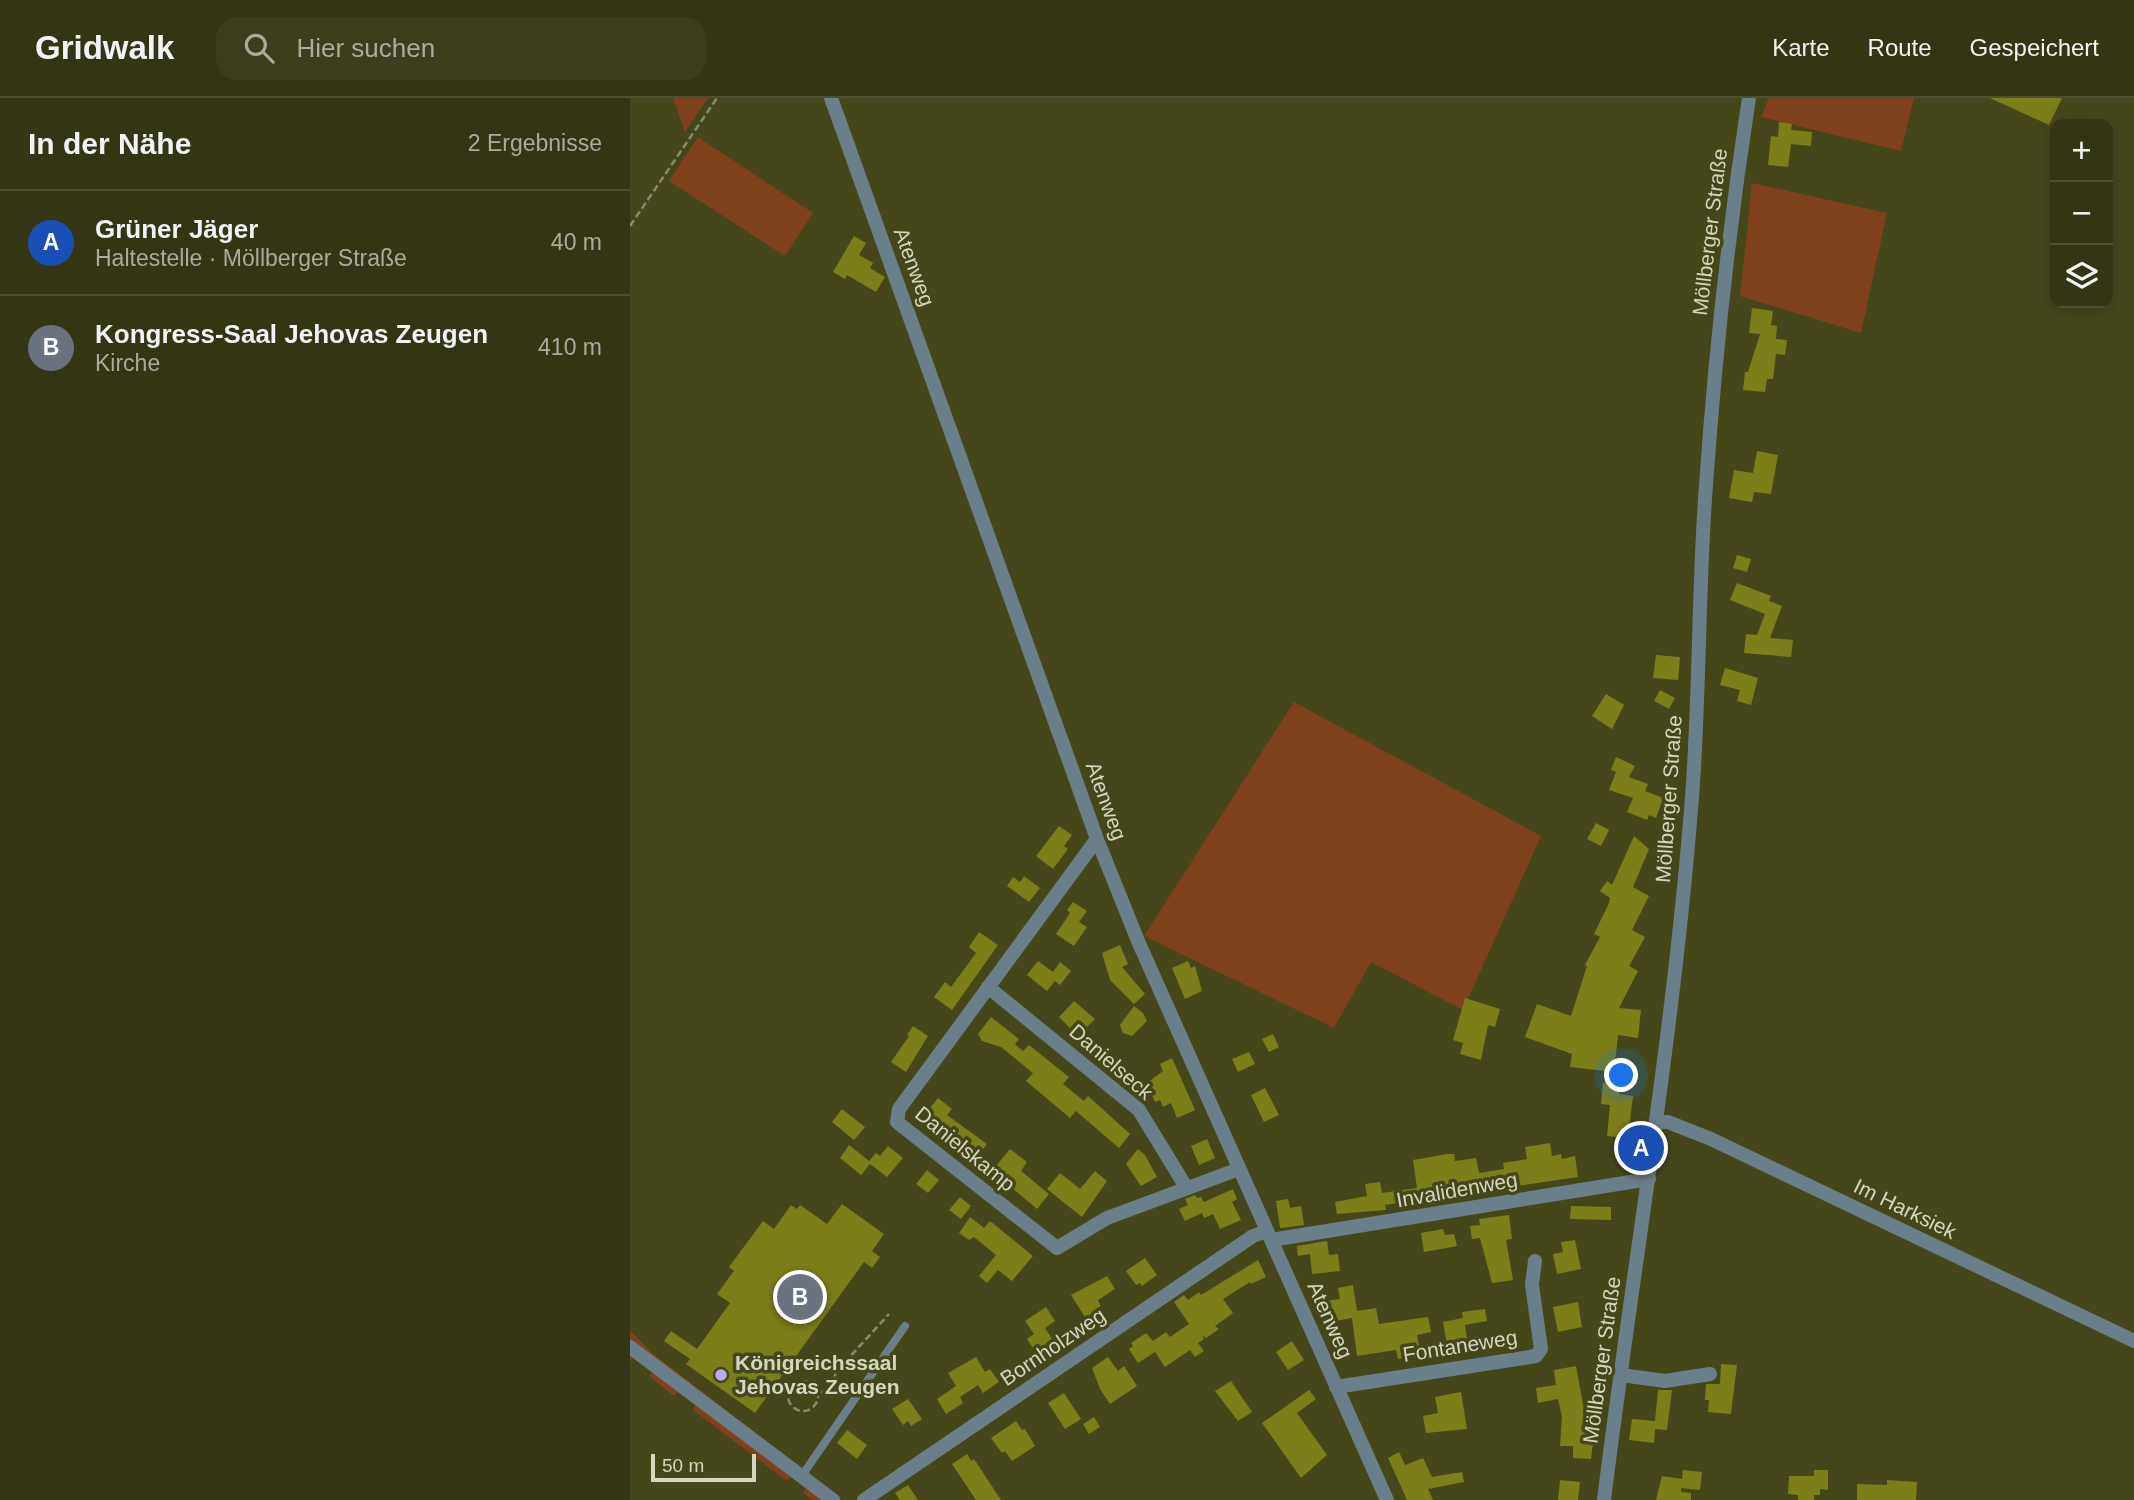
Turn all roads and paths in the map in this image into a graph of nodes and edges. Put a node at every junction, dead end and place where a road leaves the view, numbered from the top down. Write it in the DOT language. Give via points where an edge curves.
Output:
graph roads {
  1 [pos="717,98"];
  2 [pos="831,98"];
  3 [pos="1749,98"];
  4 [pos="630,226"];
  5 [pos="1097,839"];
  6 [pos="988,987"];
  7 [pos="1656,1122"];
  8 [pos="1239,1169"];
  9 [pos="1649,1179"];
  10 [pos="1186,1187"];
  11 [pos="1269,1236"];
  12 [pos="1535,1261"];
  13 [pos="889,1314"];
  14 [pos="905,1326"];
  15 [pos="2134,1341"];
  16 [pos="630,1347"];
  17 [pos="1710,1374"];
  18 [pos="1621,1375"];
  19 [pos="1336,1387"];
  20 [pos="819,1394"];
  21 [pos="801,1477"];
  22 [pos="833,1500"];
  23 [pos="864,1500"];
  24 [pos="1387,1500"];
  25 [pos="1604,1500"];
  1 -- 4 [label="path"];
  2 -- 5 [label="street, Atenweg"];
  3 -- 7 [label="street, Möllberger Straße" via="1722,297 1706,488 1692,796"];
  5 -- 6 [label="street, Danielskamp"];
  5 -- 8 [label="street, Atenweg"];
  6 -- 10 [label="street, Danielseck" via="1139,1111"];
  6 -- 10 [label="street, Danielskamp" via="899,1109 900,1127 1057,1248 1107,1218"];
  7 -- 9 [label="street, Möllberger Straße"];
  7 -- 15 [label="street, Im Harksiek" via="1668,1122 1711,1139"];
  8 -- 10 [label="street, Danielskamp"];
  8 -- 11 [label="street, Atenweg"];
  9 -- 11 [label="street, Invalidenweg" via="1286,1240"];
  9 -- 18 [label="street, Möllberger Straße"];
  11 -- 19 [label="street, Atenweg"];
  11 -- 23 [label="street, Bornholzweg" via="1253,1236"];
  12 -- 19 [label="street, Fontaneweg" via="1532,1284 1541,1349 1536,1356"];
  13 -- 20 [label="path" via="836,1372 831,1388"];
  14 -- 21 [label="lane"];
  16 -- 21 [label="street"];
  17 -- 18 [label="street" via="1665,1381"];
  18 -- 25 [label="street, Möllberger Straße"];
  19 -- 24 [label="street, Atenweg"];
  20 -- 20 [label="path" via="816,1405 806,1412 795,1409 788,1399 791,1387 801,1381 812,1384"];
  21 -- 22 [label="street"];
}
